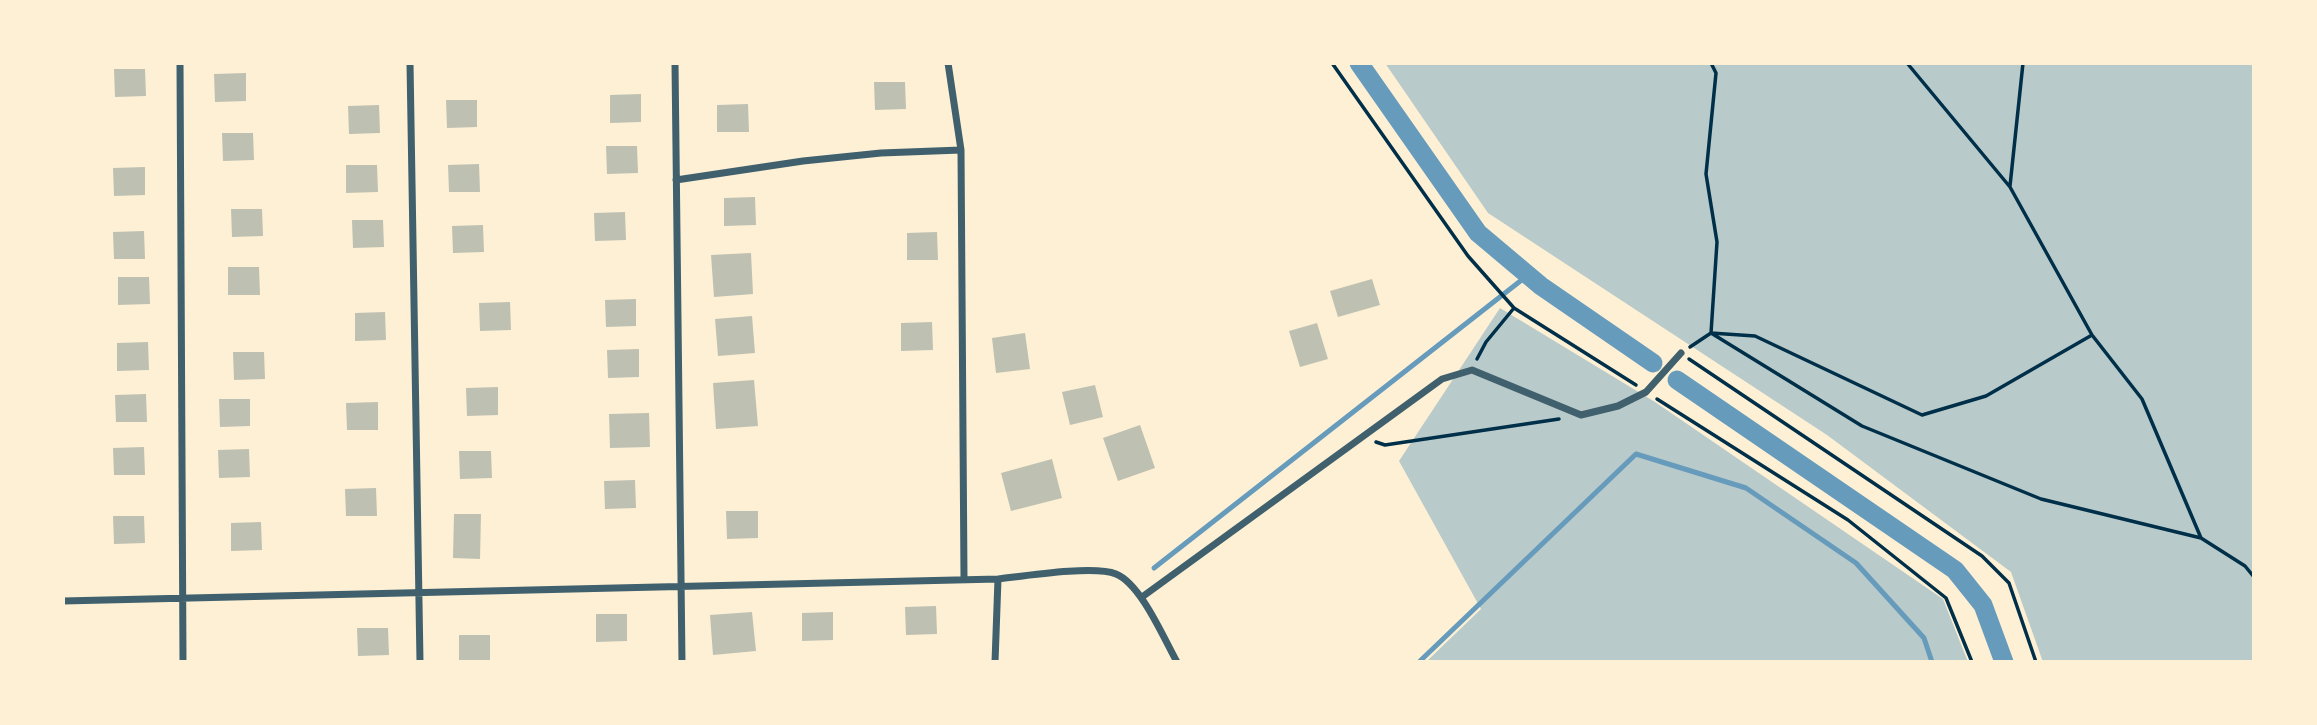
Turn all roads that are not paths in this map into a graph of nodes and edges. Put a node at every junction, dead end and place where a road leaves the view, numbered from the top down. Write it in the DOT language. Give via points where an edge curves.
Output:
graph roads {
  1 [pos="180,63"];
  2 [pos="410,63"];
  3 [pos="675,63"];
  4 [pos="948,63"];
  5 [pos="961,150"];
  6 [pos="676,180"];
  7 [pos="1681,354"];
  8 [pos="964,578"];
  9 [pos="998,579"];
  10 [pos="682,585"];
  11 [pos="419,592"];
  12 [pos="1142,597"];
  13 [pos="183,598"];
  14 [pos="63,601"];
  15 [pos="183,662"];
  16 [pos="420,662"];
  17 [pos="682,662"];
  18 [pos="995,662"];
  19 [pos="1177,662"];
  1 -- 13 [label="street"];
  2 -- 11 [label="street"];
  3 -- 6 [label="street"];
  4 -- 5 [label="street"];
  5 -- 6 [label="street" via="803,161"];
  5 -- 8 [label="street"];
  6 -- 10 [label="street"];
  7 -- 12 [label="street" via="1646,392 1618,406 1581,415 1472,370 1442,379"];
  8 -- 9 [label="street"];
  8 -- 10 [label="street"];
  9 -- 12 [label="street" via="1086,571 1117,574"];
  9 -- 18 [label="street"];
  10 -- 11 [label="street"];
  10 -- 17 [label="street"];
  11 -- 13 [label="street"];
  11 -- 16 [label="street"];
  12 -- 19 [label="street"];
  13 -- 14 [label="street"];
  13 -- 15 [label="street"];
}
